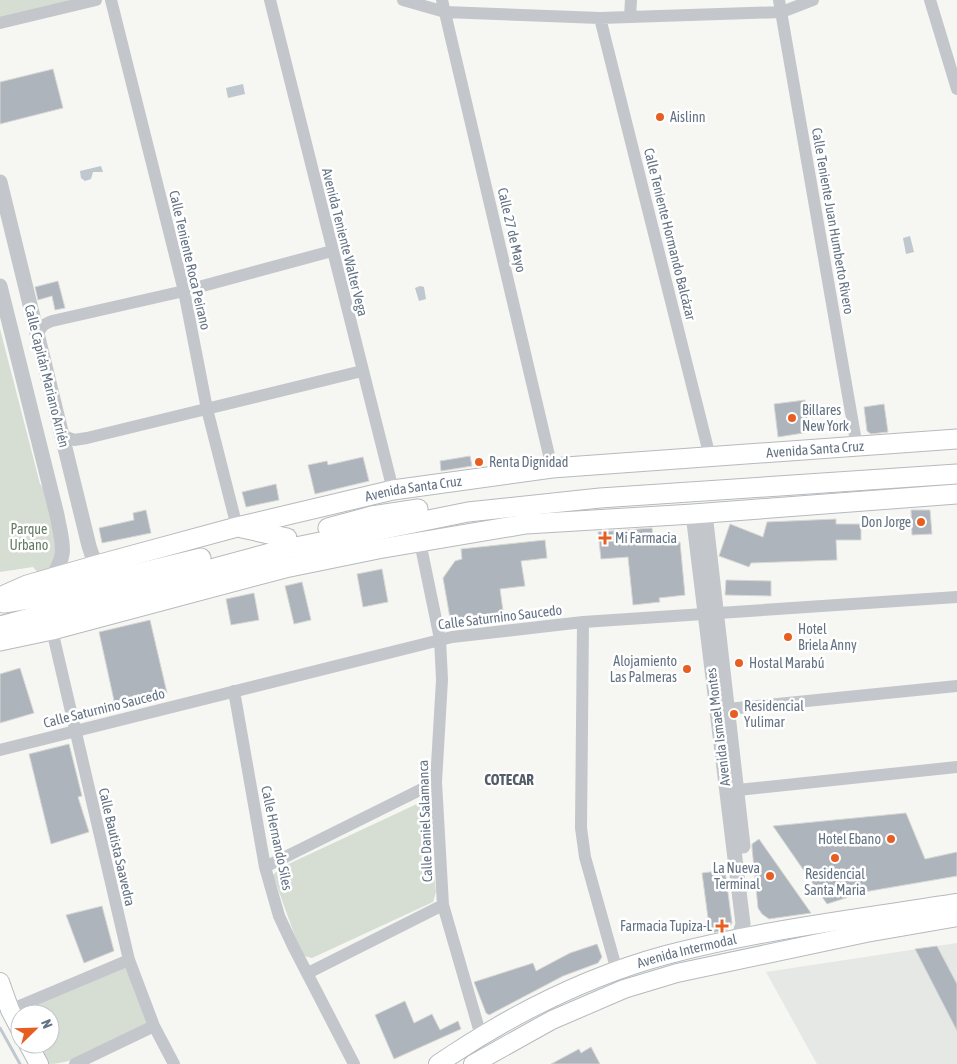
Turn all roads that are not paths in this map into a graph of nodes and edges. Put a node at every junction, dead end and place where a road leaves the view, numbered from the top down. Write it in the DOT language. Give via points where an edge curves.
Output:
graph roads {
  1 [pos="96,0"];
  2 [pos="111,0"];
  3 [pos="270,0"];
  4 [pos="403,0"];
  5 [pos="631,0"];
  6 [pos="812,0"];
  7 [pos="930,0"];
  8 [pos="443,6"];
  9 [pos="780,6"];
  10 [pos="630,17"];
  11 [pos="600,18"];
  12 [pos="0,23"];
  13 [pos="957,89"];
  14 [pos="0,182"];
  15 [pos="332,251"];
  16 [pos="0,286"];
  17 [pos="184,291"];
  18 [pos="38,337"];
  19 [pos="362,371"];
  20 [pos="207,409"];
  21 [pos="62,435"];
  22 [pos="957,439"];
  23 [pos="857,447"];
  24 [pos="710,457"];
  25 [pos="957,462"];
  26 [pos="552,468"];
  27 [pos="957,474"];
  28 [pos="393,490"];
  29 [pos="957,494"];
  30 [pos="80,510"];
  31 [pos="699,514"];
  32 [pos="57,515"];
  33 [pos="237,528"];
  34 [pos="287,538"];
  35 [pos="420,542"];
  36 [pos="104,563"];
  37 [pos="215,567"];
  38 [pos="285,568"];
  39 [pos="50,579"];
  40 [pos="0,597"];
  41 [pos="957,597"];
  42 [pos="0,603"];
  43 [pos="711,615"];
  44 [pos="583,622"];
  45 [pos="0,626"];
  46 [pos="52,630"];
  47 [pos="440,639"];
  48 [pos="0,641"];
  49 [pos="957,686"];
  50 [pos="234,691"];
  51 [pos="728,709"];
  52 [pos="74,730"];
  53 [pos="0,750"];
  54 [pos="957,767"];
  55 [pos="436,782"];
  56 [pos="738,790"];
  57 [pos="265,867"];
  58 [pos="957,902"];
  59 [pos="443,905"];
  60 [pos="957,918"];
  61 [pos="758,935"];
  62 [pos="738,939"];
  63 [pos="129,960"];
  64 [pos="617,971"];
  65 [pos="308,973"];
  66 [pos="0,982"];
  67 [pos="544,1002"];
  68 [pos="24,1004"];
  69 [pos="10,1010"];
  70 [pos="552,1020"];
  71 [pos="154,1026"];
  72 [pos="481,1036"];
  73 [pos="75,1064"];
  74 [pos="174,1064"];
  75 [pos="354,1064"];
  76 [pos="438,1064"];
  77 [pos="473,1064"];
  1 -- 12 [label="street"];
  2 -- 17 [label="street, Calle Teniente Roca Peirano"];
  3 -- 15 [label="street, Avenida Teniente Walter Vega"];
  4 -- 8 [label="street"];
  5 -- 10 [label="street"];
  6 -- 9 [label="street"];
  7 -- 13 [label="street"];
  8 -- 11 [label="street"];
  8 -- 26 [label="street, Calle 27 de Mayo"];
  9 -- 10 [label="street"];
  9 -- 23 [label="street, Calle Teniente Juan Humberto Rivero"];
  10 -- 11 [label="street"];
  11 -- 24 [label="street, Calle Teniente Hormando Balcázar"];
  14 -- 18 [label="street, Calle Capitán Mariano Arrién"];
  15 -- 17 [label="street"];
  15 -- 19 [label="street, Avenida Teniente Walter Vega"];
  16 -- 32 [label="street, Calle Capitán Mariano Arrién"];
  17 -- 18 [label="street" via="52,321 44,324"];
  17 -- 20 [label="street, Calle Teniente Roca Peirano"];
  18 -- 21 [label="street, Calle Capitán Mariano Arrién"];
  19 -- 20 [label="street"];
  19 -- 28 [label="street, Avenida Teniente Walter Vega"];
  20 -- 21 [label="street" via="80,440 67,439"];
  20 -- 33 [label="street, Calle Teniente Roca Peirano"];
  21 -- 30 [label="street, Calle Capitán Mariano Arrién"];
  22 -- 23 [label="main road, Avenida Santa Cruz"];
  23 -- 24 [label="main road, Avenida Santa Cruz"];
  24 -- 26 [label="main road, Avenida Santa Cruz"];
  25 -- 34 [label="main road, Avenida Santa Cruz" via="551,491 372,516"];
  26 -- 28 [label="main road, Avenida Santa Cruz"];
  27 -- 37 [label="main road" via="600,498 468,512 290,548"];
  28 -- 33 [label="main road, Avenida Santa Cruz"];
  29 -- 31 [label="main road"];
  30 -- 32 [label="street"];
  30 -- 36 [label="street, Calle Capitán Mariano Arrién" via="93,558"];
  31 -- 35 [label="main road" via="526,524"];
  31 -- 43 [label="street, Avenida Ismael Montes"];
  32 -- 39 [label="street, Calle Capitán Mariano Arrién" via="64,552 60,567"];
  33 -- 34 [label="main road"];
  33 -- 36 [label="main road, Avenida Santa Cruz"];
  34 -- 42 [label="main road, Avenida Santa Cruz" via="35,598"];
  35 -- 38 [label="main road"];
  35 -- 47 [label="street, Calle Daniel Salamanca"];
  36 -- 39 [label="main road, Avenida Santa Cruz"];
  37 -- 38 [label="main road"];
  37 -- 45 [label="main road"];
  38 -- 46 [label="main road"];
  39 -- 40 [label="main road, Avenida Santa Cruz"];
  41 -- 43 [label="street, Calle Saturnino Saucedo"];
  43 -- 44 [label="street, Calle Saturnino Saucedo"];
  43 -- 51 [label="street, Avenida Ismael Montes"];
  43 -- 62 [label="street, Avenida Ismael Montes" via="743,924"];
  44 -- 47 [label="street, Calle Saturnino Saucedo"];
  44 -- 64 [label="street" via="581,828 585,857"];
  46 -- 48 [label="main road"];
  46 -- 52 [label="street, Calle Bautista Saavedra"];
  47 -- 50 [label="street, Calle Saturnino Saucedo"];
  47 -- 55 [label="street, Calle Daniel Salamanca" via="442,680"];
  49 -- 51 [label="street"];
  50 -- 52 [label="street, Calle Saturnino Saucedo"];
  50 -- 57 [label="street, Calle Hernando Síles"];
  51 -- 56 [label="street, Avenida Ismael Montes"];
  52 -- 53 [label="street, Calle Saturnino Saucedo"];
  52 -- 63 [label="street, Calle Bautista Saavedra"];
  54 -- 56 [label="street"];
  55 -- 57 [label="street"];
  55 -- 59 [label="street, Calle Daniel Salamanca"];
  56 -- 61 [label="street, Avenida Ismael Montes" via="751,923"];
  57 -- 65 [label="street, Calle Hernando Síles" via="279,916"];
  58 -- 61 [label="main road, Avenida Intermodal"];
  59 -- 65 [label="street"];
  59 -- 72 [label="street, Calle Daniel Salamanca"];
  60 -- 70 [label="main road, Avenida Intermodal" via="856,935 676,973 624,989"];
  61 -- 62 [label="main road, Avenida Intermodal"];
  62 -- 64 [label="main road, Avenida Intermodal" via="666,955"];
  63 -- 68 [label="street"];
  63 -- 71 [label="street, Calle Bautista Saavedra"];
  64 -- 67 [label="main road, Avenida Intermodal"];
  65 -- 75 [label="street, Calle Hernando Síles"];
  66 -- 69 [label="main road"];
  67 -- 70 [label="main road"];
  67 -- 72 [label="main road, Avenida Intermodal"];
  70 -- 77 [label="main road, Avenida Intermodal"];
  71 -- 73 [label="street"];
  71 -- 74 [label="street, Calle Bautista Saavedra"];
  72 -- 76 [label="main road, Avenida Intermodal"];
}
